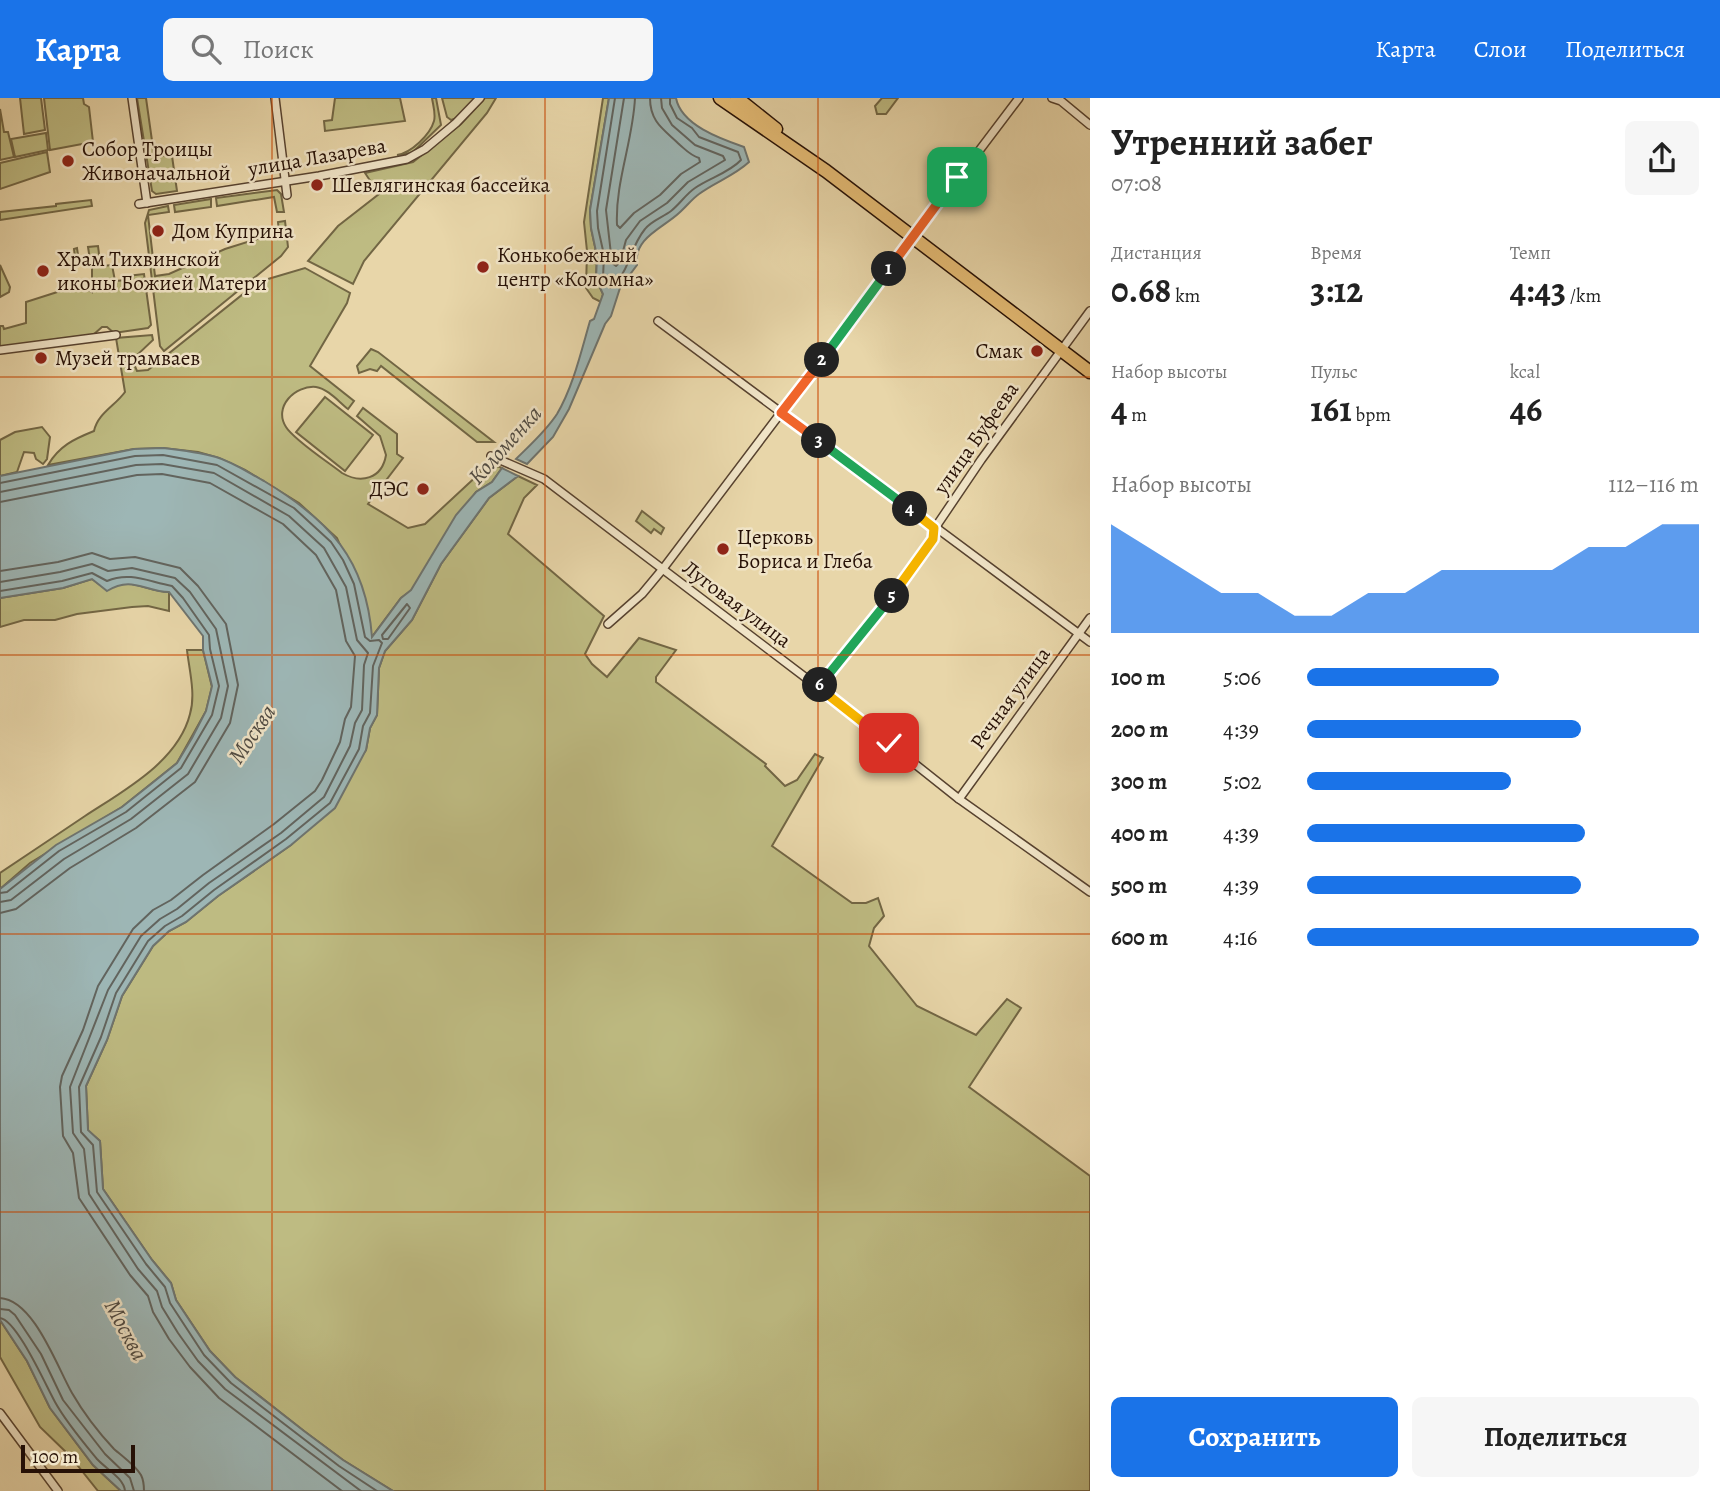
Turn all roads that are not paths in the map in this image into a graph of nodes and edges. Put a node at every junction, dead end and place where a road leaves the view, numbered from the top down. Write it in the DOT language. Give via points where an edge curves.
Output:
graph roads {
  1 [pos="132,98"];
  2 [pos="275,98"];
  3 [pos="480,98"];
  4 [pos="720,98"];
  5 [pos="737,98"];
  6 [pos="1018,98"];
  7 [pos="1052,98"];
  8 [pos="1090,125"];
  9 [pos="808,158"];
  10 [pos="285,181"];
  11 [pos="287,195"];
  12 [pos="912,237"];
  13 [pos="1090,311"];
  14 [pos="658,321"];
  15 [pos="116,335"];
  16 [pos="1061,349"];
  17 [pos="0,350"];
  18 [pos="1090,372"];
  19 [pos="781,413"];
  20 [pos="491,456"];
  21 [pos="934,528"];
  22 [pos="662,570"];
  23 [pos="1090,618"];
  24 [pos="608,624"];
  25 [pos="1079,634"];
  26 [pos="1090,642"];
  27 [pos="818,687"];
  28 [pos="960,799"];
  29 [pos="1090,892"];
  30 [pos="0,1413"];
  31 [pos="58,1491"];
  1 -- 10 [label="street, улица Лазарева" via="143,203"];
  2 -- 10 [label="street"];
  3 -- 10 [label="street, улица Лазарева" via="411,157"];
  4 -- 9 [label="main road"];
  5 -- 9 [label="main road"];
  6 -- 12 [label="street"];
  7 -- 8 [label="street"];
  9 -- 12 [label="main road"];
  10 -- 11 [label="street"];
  12 -- 16 [label="main road"];
  12 -- 19 [label="street"];
  13 -- 16 [label="street, улица Буфеева"];
  14 -- 19 [label="street"];
  15 -- 17 [label="street"];
  16 -- 18 [label="main road"];
  16 -- 21 [label="street, улица Буфеева"];
  19 -- 21 [label="street"];
  19 -- 22 [label="street"];
  20 -- 22 [label="street, Луговая улица" via="544,479"];
  21 -- 25 [label="street"];
  21 -- 27 [label="street, улица Буфеева" via="933,539 897,589"];
  22 -- 24 [label="street" via="634,603"];
  22 -- 27 [label="street, Луговая улица"];
  23 -- 25 [label="street, Речная улица"];
  25 -- 26 [label="street"];
  25 -- 28 [label="street, Речная улица"];
  27 -- 28 [label="street, Луговая улица"];
  28 -- 29 [label="street, Луговая улица"];
  30 -- 31 [label="street"];
}
